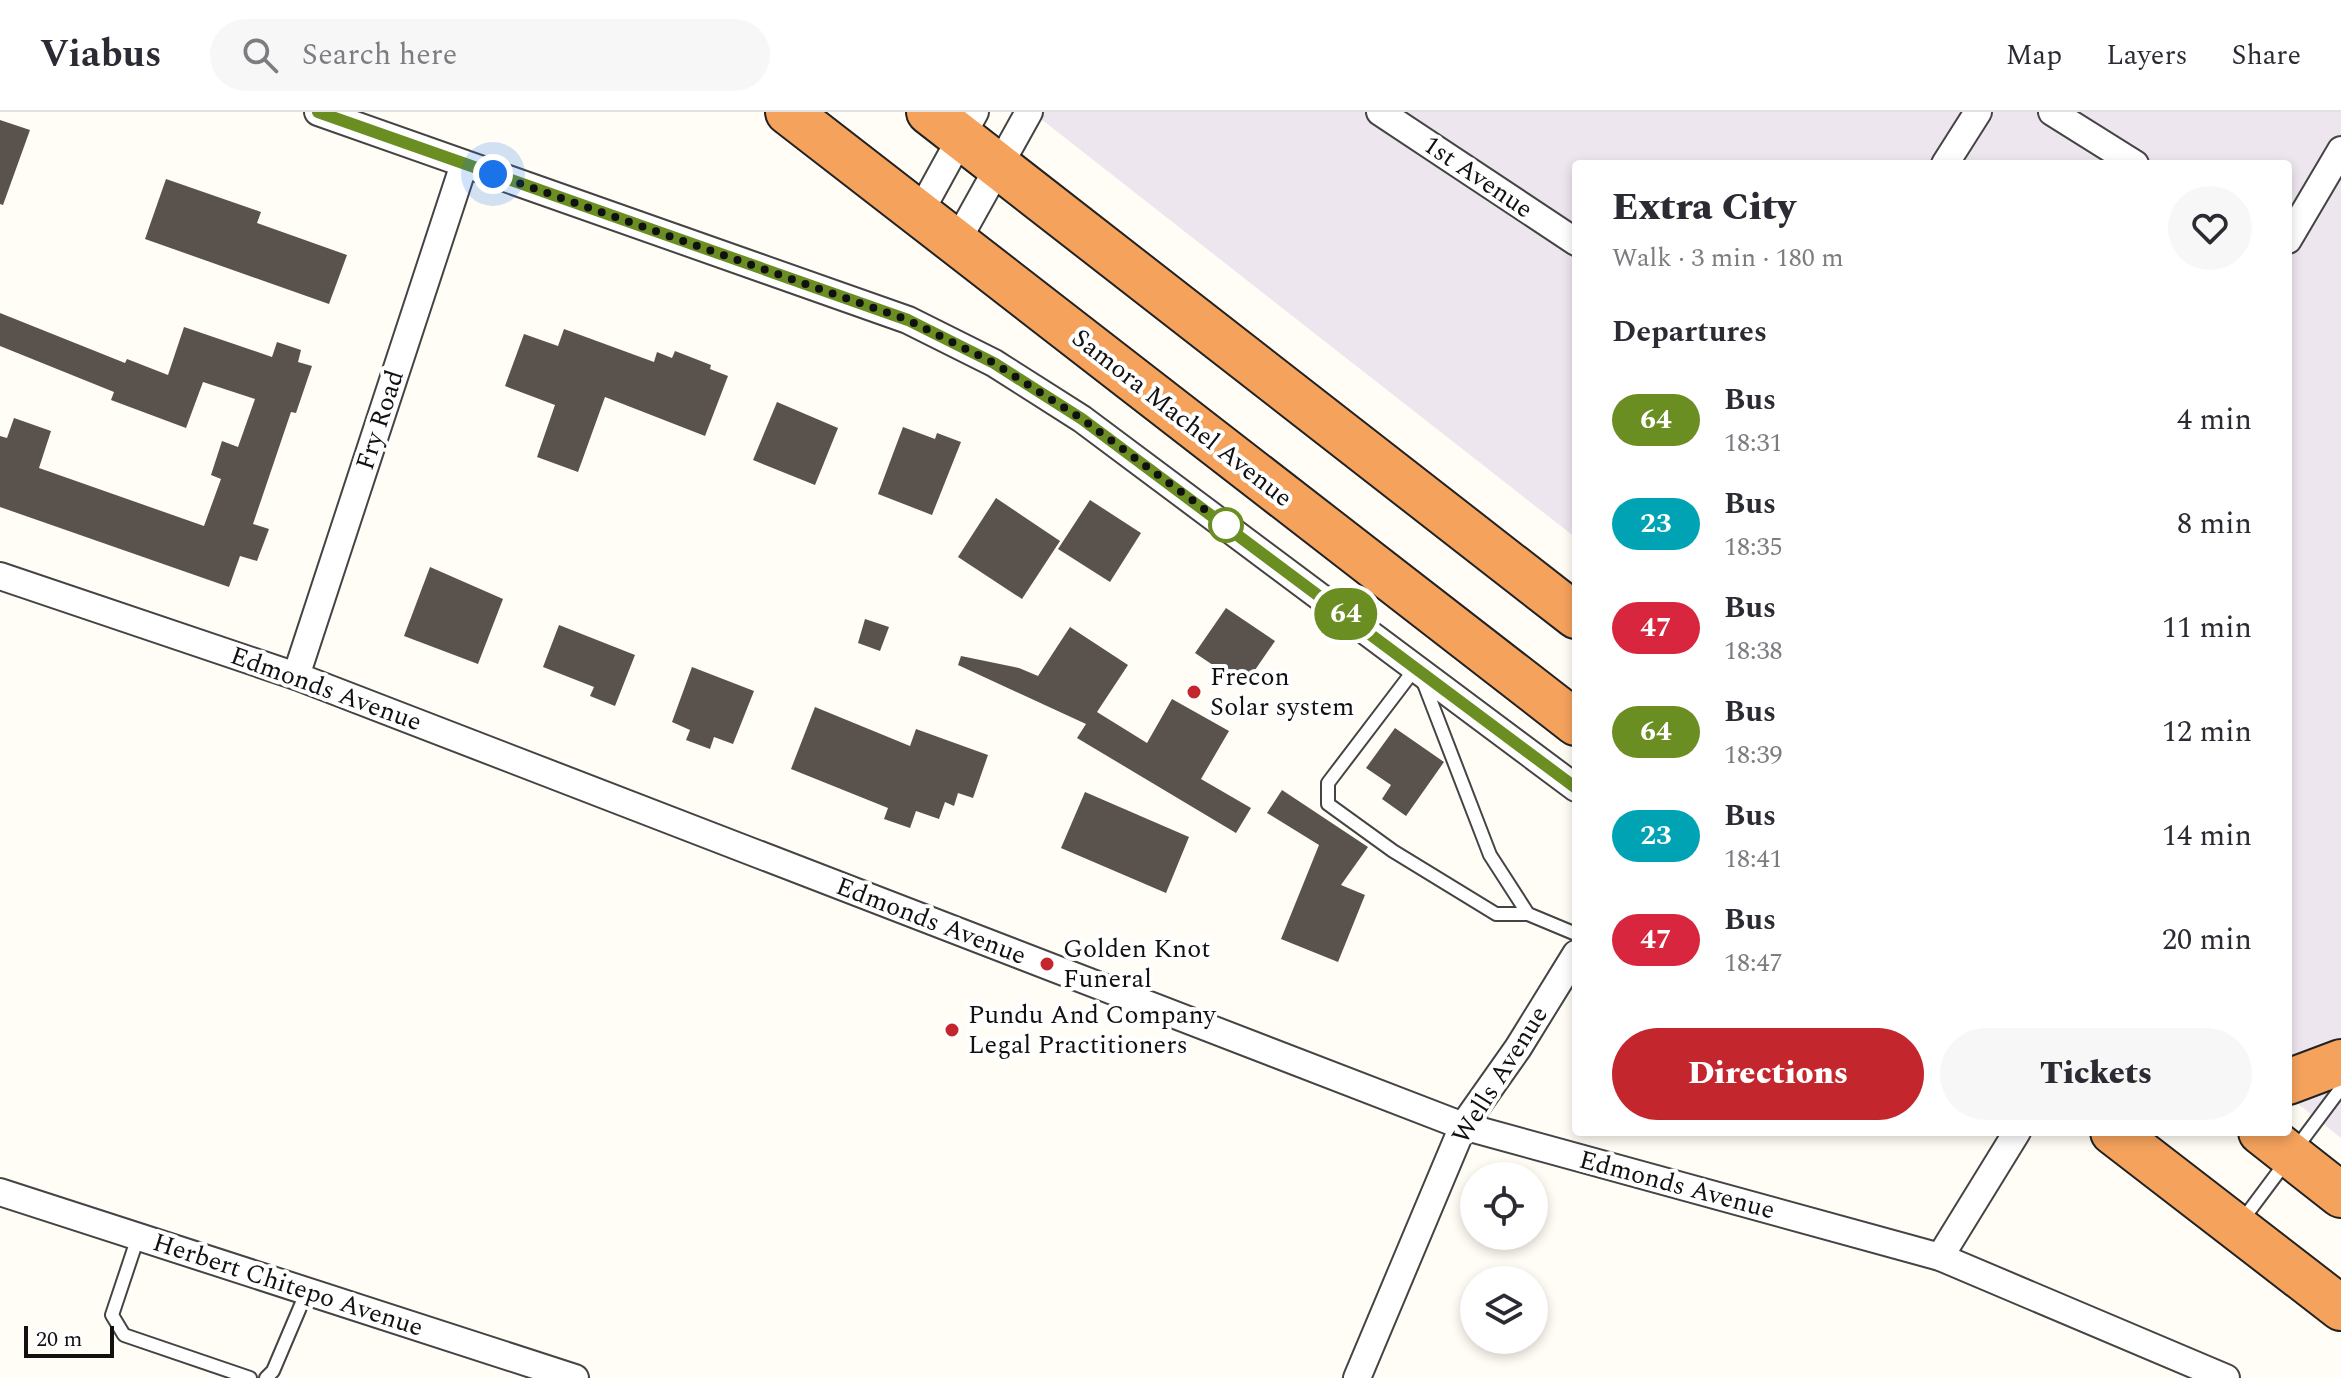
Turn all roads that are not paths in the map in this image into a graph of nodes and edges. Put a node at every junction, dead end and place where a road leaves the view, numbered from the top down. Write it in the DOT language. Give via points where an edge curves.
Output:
graph roads {
  1 [pos="318,112"];
  2 [pos="788,112"];
  3 [pos="1029,112"];
  4 [pos="1380,112"];
  5 [pos="1978,112"];
  6 [pos="2052,112"];
  7 [pos="955,120"];
  8 [pos="2341,150"];
  9 [pos="1948,160"];
  10 [pos="2129,160"];
  11 [pos="464,164"];
  12 [pos="997,165"];
  13 [pos="919,214"];
  14 [pos="2292,233"];
  15 [pos="1572,239"];
  16 [pos="956,243"];
  17 [pos="0,576"];
  18 [pos="1572,613"];
  19 [pos="1417,666"];
  20 [pos="296,676"];
  21 [pos="1572,720"];
  22 [pos="1572,785"];
  23 [pos="1528,914"];
  24 [pos="1572,932"];
  25 [pos="1572,960"];
  26 [pos="2341,1062"];
  27 [pos="2292,1080"];
  28 [pos="2341,1088"];
  29 [pos="1463,1126"];
  30 [pos="2292,1130"];
  31 [pos="2015,1136"];
  32 [pos="2118,1136"];
  33 [pos="2275,1144"];
  34 [pos="0,1192"];
  35 [pos="2341,1195"];
  36 [pos="2237,1228"];
  37 [pos="138,1237"];
  38 [pos="1940,1257"];
  39 [pos="307,1291"];
  40 [pos="2341,1308"];
  41 [pos="538,1372"];
  42 [pos="250,1378"];
  43 [pos="266,1378"];
  44 [pos="575,1378"];
  45 [pos="1357,1378"];
  46 [pos="2226,1378"];
  1 -- 11 [label="street"];
  2 -- 13 [label="highway, Samora Machel Avenue"];
  3 -- 12 [label="street"];
  4 -- 15 [label="street, 1st Avenue"];
  5 -- 9 [label="street"];
  6 -- 10 [label="street"];
  7 -- 12 [label="highway"];
  7 -- 13 [label="street"];
  8 -- 14 [label="street"];
  11 -- 19 [label="street" via="908,320 994,363 1082,419"];
  11 -- 20 [label="street, Fry Road"];
  12 -- 16 [label="street"];
  12 -- 18 [label="highway"];
  13 -- 16 [label="highway, Samora Machel Avenue"];
  16 -- 21 [label="highway, Samora Machel Avenue"];
  17 -- 20 [label="street, Edmonds Avenue"];
  19 -- 22 [label="street"];
  19 -- 23 [label="lane" via="1490,855"];
  19 -- 23 [label="lane" via="1328,783 1328,804 1496,914"];
  20 -- 29 [label="street, Edmonds Avenue"];
  23 -- 24 [label="lane"];
  25 -- 29 [label="street, Wells Avenue"];
  26 -- 27 [label="highway"];
  28 -- 30 [label="lane"];
  29 -- 38 [label="street, Edmonds Avenue"];
  29 -- 45 [label="street, Wells Avenue"];
  31 -- 38 [label="street"];
  32 -- 36 [label="highway"];
  33 -- 35 [label="highway"];
  33 -- 36 [label="lane"];
  34 -- 37 [label="street, Herbert Chitepo Avenue"];
  36 -- 40 [label="highway"];
  37 -- 39 [label="street, Herbert Chitepo Avenue"];
  37 -- 42 [label="lane" via="112,1315 116,1326 124,1335"];
  38 -- 46 [label="street, Edmonds Avenue"];
  39 -- 41 [label="street, Herbert Chitepo Avenue"];
  39 -- 43 [label="lane"];
  41 -- 44 [label="street, Herbert Chitepo Avenue"];
}
